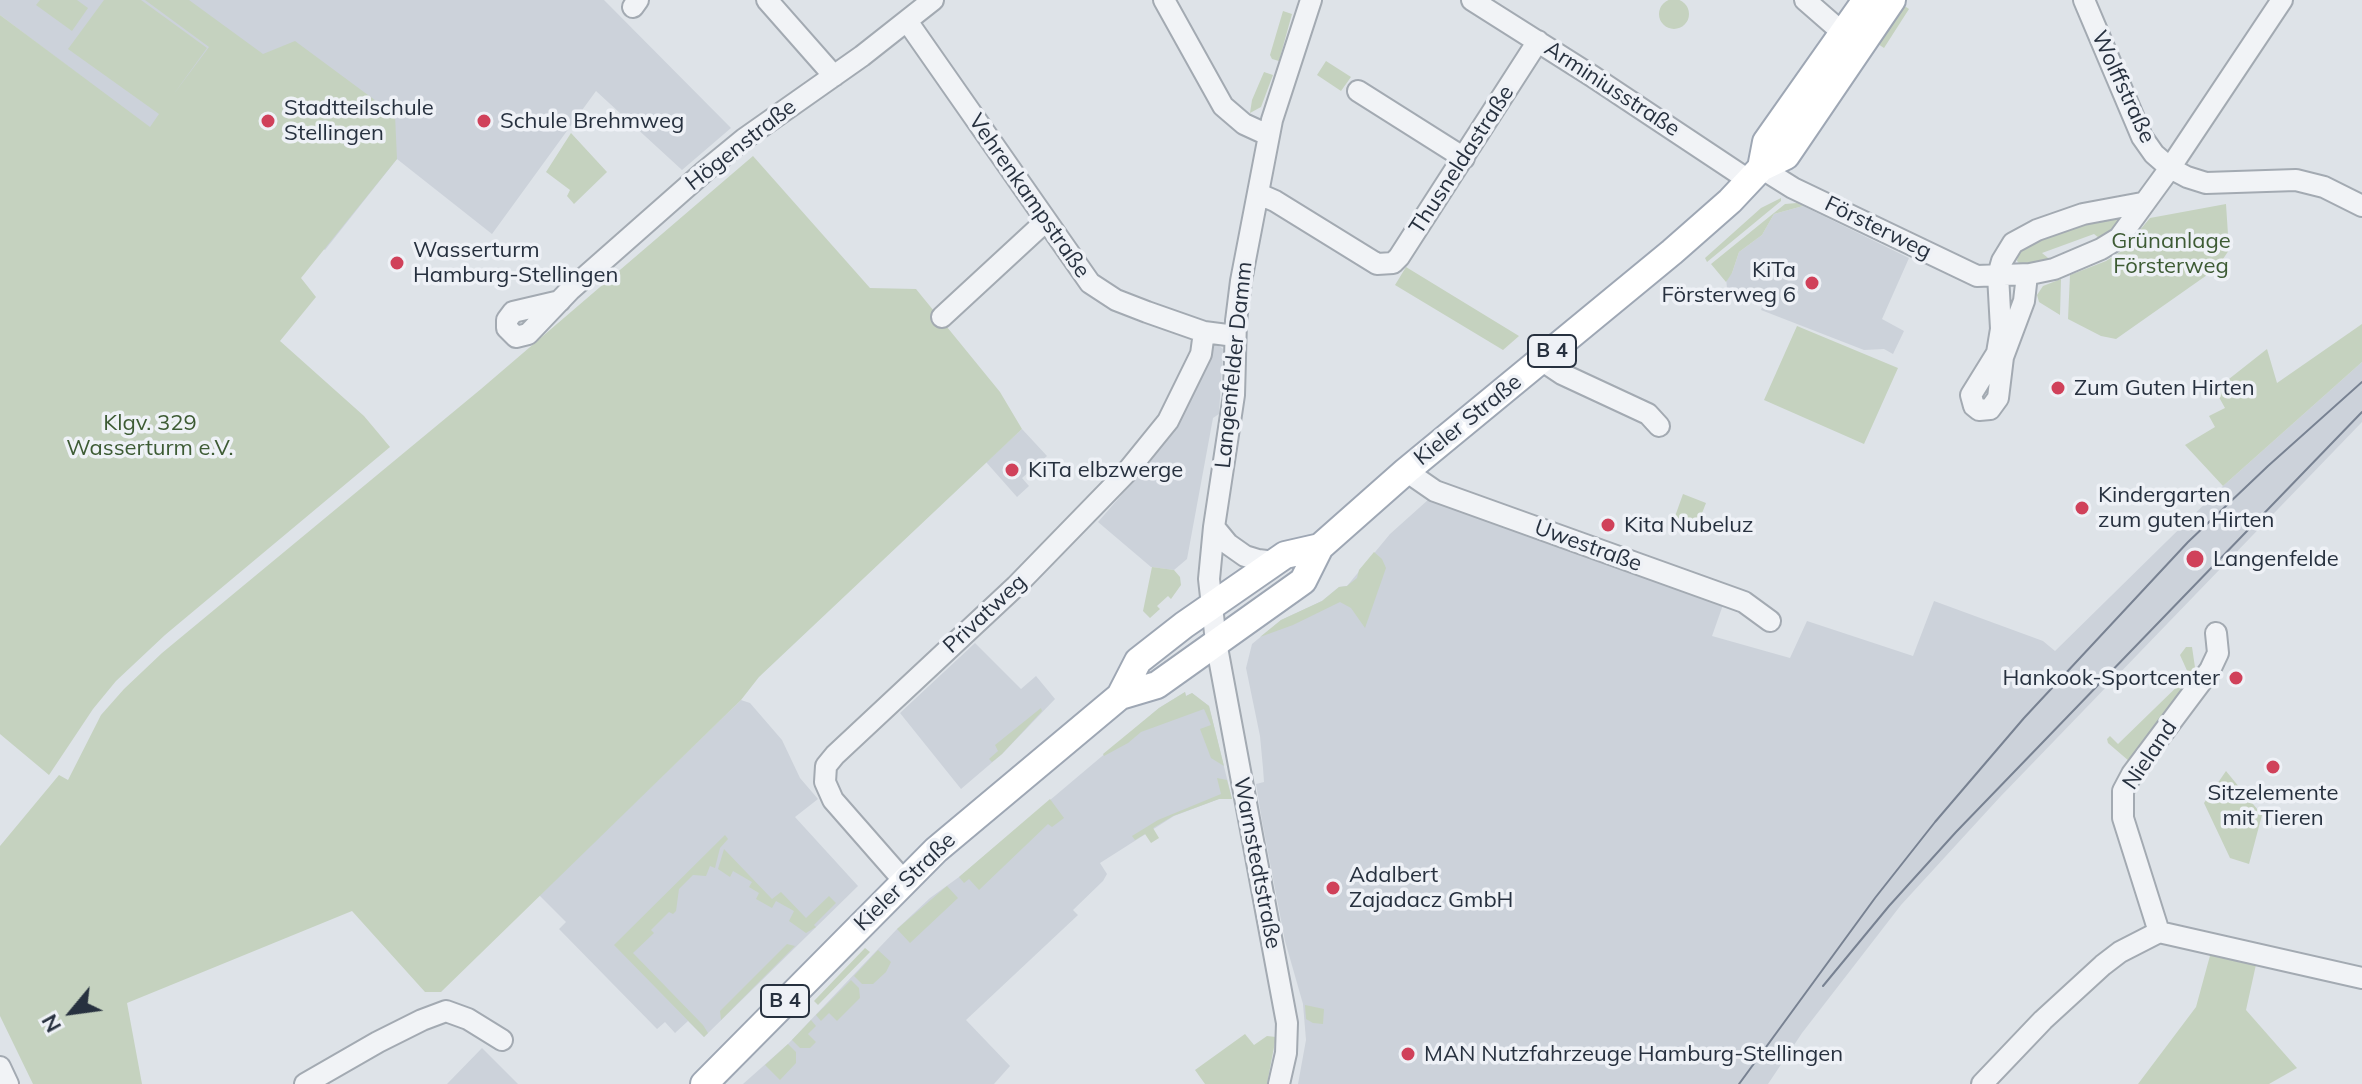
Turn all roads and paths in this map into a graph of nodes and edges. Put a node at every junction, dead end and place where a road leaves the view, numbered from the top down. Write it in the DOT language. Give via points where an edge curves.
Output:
graph roads {
  1 [pos="767,0"];
  2 [pos="933,0"];
  3 [pos="1164,0"];
  4 [pos="1311,0"];
  5 [pos="1472,0"];
  6 [pos="1805,0"];
  7 [pos="1866,0"];
  8 [pos="1892,0"];
  9 [pos="2084,0"];
  10 [pos="2282,0"];
  11 [pos="907,21"];
  12 [pos="1844,34"];
  13 [pos="1538,41"];
  14 [pos="834,76"];
  15 [pos="1358,91"];
  16 [pos="1268,135"];
  17 [pos="1464,158"];
  18 [pos="2170,168"];
  19 [pos="1755,174"];
  20 [pos="1259,194"];
  21 [pos="2142,203"];
  22 [pos="2362,206"];
  23 [pos="1046,221"];
  24 [pos="1998,275"];
  25 [pos="2027,275"];
  26 [pos="560,301"];
  27 [pos="942,317"];
  28 [pos="1204,332"];
  29 [pos="1235,336"];
  30 [pos="1541,360"];
  31 [pos="1659,426"];
  32 [pos="1406,471"];
  33 [pos="1214,527"];
  34 [pos="1320,547"];
  35 [pos="1275,562"];
  36 [pos="1211,606"];
  37 [pos="1770,621"];
  38 [pos="2216,633"];
  39 [pos="1216,642"];
  40 [pos="1120,696"];
  41 [pos="904,881"];
  42 [pos="2159,932"];
  43 [pos="2362,978"];
  44 [pos="502,1040"];
  45 [pos="0,1067"];
  46 [pos="8,1084"];
  47 [pos="305,1084"];
  48 [pos="704,1084"];
  49 [pos="1279,1084"];
  50 [pos="1982,1084"];
  1 -- 14 [label="street"];
  2 -- 11 [label="street, Högenstraße"];
  3 -- 16 [label="street" via="1223,106"];
  4 -- 16 [label="street, Langenfelder Damm"];
  5 -- 13 [label="street, Arminiusstraße"];
  6 -- 12 [label="street"];
  7 -- 12 [label="main road, Kieler Straße / B 4"];
  8 -- 19 [label="main road, Kieler Straße / B 4" via="1786,156"];
  9 -- 18 [label="street, Wolffstraße" via="2142,137"];
  10 -- 18 [label="street, Försterweg"];
  11 -- 14 [label="street, Högenstraße"];
  11 -- 23 [label="street, Vehrenkampstraße"];
  12 -- 19 [label="main road, Kieler Straße / B 4" via="1766,142"];
  13 -- 17 [label="street, Thusneldastraße"];
  13 -- 19 [label="street, Arminiusstraße"];
  14 -- 26 [label="street, Högenstraße" via="713,164"];
  15 -- 17 [label="street"];
  16 -- 20 [label="street, Langenfelder Damm"];
  17 -- 20 [label="street, Thusneldastraße" via="1399,257 1387,265"];
  18 -- 21 [label="street, Försterweg"];
  18 -- 22 [label="street" via="2206,183 2296,180"];
  19 -- 24 [label="street, Försterweg" via="1977,276"];
  19 -- 30 [label="main road, Kieler Straße / B 4" via="1708,222"];
  20 -- 29 [label="street, Langenfelder Damm"];
  21 -- 24 [label="street" via="2099,209 2037,230 2013,243"];
  21 -- 25 [label="street, Försterweg" via="2112,243"];
  23 -- 27 [label="street"];
  23 -- 28 [label="street, Vehrenkampstraße" via="1095,287 1116,300"];
  24 -- 25 [label="street, Försterweg"];
  24 -- 25 [label="street" via="1997,353 1971,395 1974,406 1985,410 1998,398 2003,357 2024,301"];
  28 -- 29 [label="street, Vehrenkampstraße"];
  28 -- 41 [label="street, Privatweg" via="1201,354 1173,412 1098,505 826,766 825,782 833,800"];
  29 -- 33 [label="street, Langenfelder Damm" via="1234,395"];
  30 -- 31 [label="street" via="1648,414"];
  30 -- 32 [label="main road, Kieler Straße / B 4"];
  32 -- 34 [label="main road, Kieler Straße / B 4"];
  32 -- 37 [label="street, Uwestraße" via="1435,491 1744,602"];
  33 -- 35 [label="street" via="1245,556"];
  33 -- 36 [label="street, Langenfelder Damm"];
  34 -- 35 [label="main road, Kieler Straße / B 4"];
  34 -- 39 [label="main road, Kieler Straße / B 4" via="1303,581"];
  35 -- 36 [label="main road, Kieler Straße / B 4"];
  36 -- 39 [label="street, Langenfelder Damm"];
  36 -- 40 [label="main road, Kieler Straße / B 4" via="1138,661"];
  38 -- 42 [label="street, Nieland" via="2218,653 2210,670 2123,791 2123,818"];
  39 -- 40 [label="main road, Kieler Straße / B 4" via="1157,685"];
  39 -- 49 [label="street, Warnstedtstraße" via="1287,1023"];
  40 -- 41 [label="main road, Kieler Straße / B 4"];
  41 -- 48 [label="main road, Kieler Straße / B 4"];
  42 -- 43 [label="street"];
  42 -- 50 [label="street" via="2103,965"];
  44 -- 47 [label="street" via="446,1011"];
  45 -- 46 [label="street"];
}
